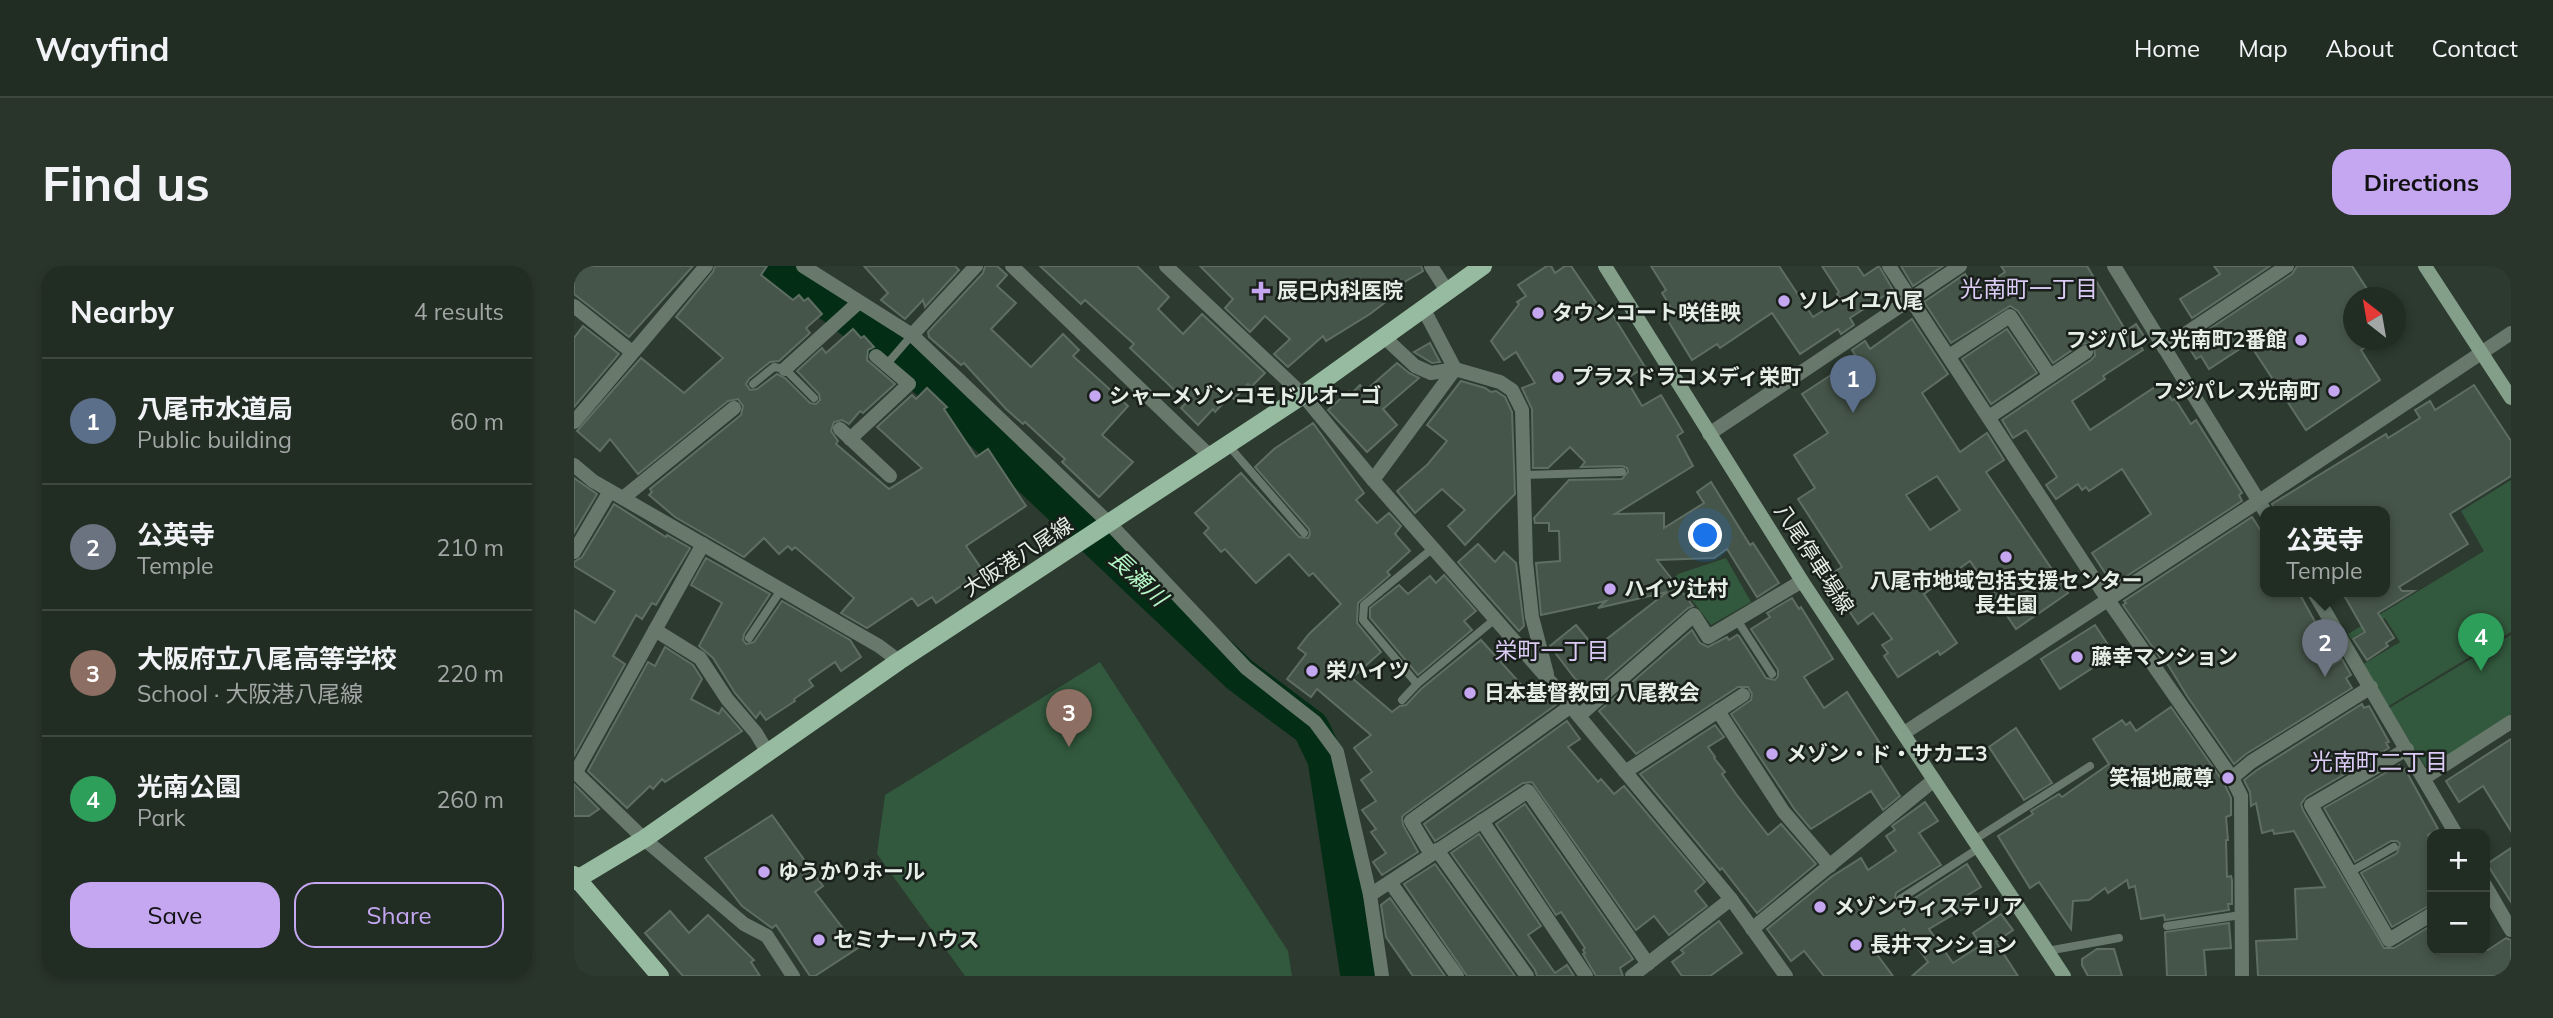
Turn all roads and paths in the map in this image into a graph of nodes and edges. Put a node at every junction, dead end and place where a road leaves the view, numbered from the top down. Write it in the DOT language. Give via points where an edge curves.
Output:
graph roads {
  1 [pos="706,266"];
  2 [pos="803,266"];
  3 [pos="976,266"];
  4 [pos="1012,266"];
  5 [pos="1166,266"];
  6 [pos="1431,266"];
  7 [pos="1483,266"];
  8 [pos="1605,266"];
  9 [pos="1889,266"];
  10 [pos="1960,266"];
  11 [pos="2114,266"];
  12 [pos="2287,266"];
  13 [pos="2425,266"];
  14 [pos="1447,291"];
  15 [pos="1910,297"];
  16 [pos="856,304"];
  17 [pos="574,306"];
  18 [pos="1423,308"];
  19 [pos="2511,333"];
  20 [pos="910,337"];
  21 [pos="1384,337"];
  22 [pos="2164,348"];
  23 [pos="632,352"];
  24 [pos="2086,352"];
  25 [pos="2481,352"];
  26 [pos="1949,356"];
  27 [pos="885,359"];
  28 [pos="785,369"];
  29 [pos="1455,369"];
  30 [pos="2050,376"];
  31 [pos="753,384"];
  32 [pos="1303,395"];
  33 [pos="814,398"];
  34 [pos="2511,398"];
  35 [pos="734,408"];
  36 [pos="1989,417"];
  37 [pos="574,422"];
  38 [pos="1709,434"];
  39 [pos="1228,445"];
  40 [pos="1211,457"];
  41 [pos="574,465"];
  42 [pos="1622,472"];
  43 [pos="1524,475"];
  44 [pos="890,476"];
  45 [pos="1373,480"];
  46 [pos="617,495"];
  47 [pos="2261,506"];
  48 [pos="2263,506"];
  49 [pos="2260,508"];
  50 [pos="1105,527"];
  51 [pos="1304,533"];
  52 [pos="703,544"];
  53 [pos="1433,548"];
  54 [pos="574,552"];
  55 [pos="1802,581"];
  56 [pos="781,590"];
  57 [pos="2317,597"];
  58 [pos="2108,600"];
  59 [pos="1495,619"];
  60 [pos="1737,620"];
  61 [pos="655,630"];
  62 [pos="749,638"];
  63 [pos="900,661"];
  64 [pos="1772,674"];
  65 [pos="1548,679"];
  66 [pos="1417,684"];
  67 [pos="2371,687"];
  68 [pos="1743,695"];
  69 [pos="1402,700"];
  70 [pos="1575,711"];
  71 [pos="1718,711"];
  72 [pos="2511,722"];
  73 [pos="1904,733"];
  74 [pos="2407,749"];
  75 [pos="768,753"];
  76 [pos="2090,765"];
  77 [pos="575,772"];
  78 [pos="1625,772"];
  79 [pos="2232,778"];
  80 [pos="2424,778"];
  81 [pos="1934,780"];
  82 [pos="1482,821"];
  83 [pos="2453,829"];
  84 [pos="643,839"];
  85 [pos="1976,844"];
  86 [pos="2394,846"];
  87 [pos="1434,852"];
  88 [pos="1830,866"];
  89 [pos="2350,872"];
  90 [pos="575,878"];
  91 [pos="1390,882"];
  92 [pos="2489,892"];
  93 [pos="1370,895"];
  94 [pos="1731,899"];
  95 [pos="1900,899"];
  96 [pos="2241,915"];
  97 [pos="2427,917"];
  98 [pos="2167,926"];
  99 [pos="1752,929"];
  100 [pos="2511,930"];
  101 [pos="2119,938"];
  102 [pos="2047,951"];
  103 [pos="1648,964"];
  104 [pos="1381,970"];
  105 [pos="660,976"];
  106 [pos="793,976"];
  107 [pos="1388,976"];
  108 [pos="1457,976"];
  109 [pos="1527,976"];
  110 [pos="1586,976"];
  111 [pos="1632,976"];
  112 [pos="1786,976"];
  113 [pos="2064,976"];
  114 [pos="2242,976"];
  1 -- 23 [label="street"];
  2 -- 16 [label="street"];
  3 -- 20 [label="street"];
  4 -- 40 [label="street"];
  5 -- 32 [label="street"];
  6 -- 14 [label="street"];
  7 -- 14 [label="main road, 大阪港八尾線"];
  8 -- 38 [label="main road, 八尾停車場線"];
  9 -- 15 [label="street"];
  10 -- 15 [label="street"];
  11 -- 22 [label="street"];
  12 -- 22 [label="street"];
  13 -- 25 [label="main road"];
  14 -- 18 [label="main road, 大阪港八尾線"];
  15 -- 26 [label="street"];
  15 -- 38 [label="street"];
  16 -- 20 [label="street"];
  16 -- 28 [label="street"];
  17 -- 23 [label="street"];
  18 -- 21 [label="main road, 大阪港八尾線"];
  18 -- 29 [label="street"];
  19 -- 25 [label="street"];
  20 -- 27 [label="lane"];
  20 -- 50 [label="street"];
  21 -- 29 [label="street" via="1415,366 1431,373"];
  21 -- 32 [label="main road, 大阪港八尾線"];
  22 -- 47 [label="street"];
  23 -- 37 [label="street"];
  24 -- 30 [label="street"];
  25 -- 34 [label="main road"];
  25 -- 48 [label="street"];
  26 -- 30 [label="street" via="2010,316"];
  26 -- 36 [label="street"];
  27 -- 44 [label="street" via="909,384 845,434"];
  28 -- 31 [label="lane" via="774,367"];
  28 -- 33 [label="lane"];
  29 -- 43 [label="street" via="1512,390 1522,410"];
  29 -- 45 [label="street"];
  30 -- 36 [label="street"];
  32 -- 39 [label="main road, 大阪港八尾線"];
  32 -- 45 [label="street"];
  35 -- 46 [label="street"];
  36 -- 58 [label="street"];
  38 -- 55 [label="main road, 八尾停車場線"];
  39 -- 40 [label="main road, 大阪港八尾線"];
  39 -- 51 [label="lane"];
  40 -- 50 [label="main road, 大阪港八尾線"];
  41 -- 46 [label="street"];
  42 -- 43 [label="lane"];
  43 -- 65 [label="street" via="1532,617"];
  45 -- 53 [label="street"];
  46 -- 52 [label="street"];
  46 -- 54 [label="street"];
  49 -- 58 [label="street"];
  50 -- 63 [label="main road, 大阪港八尾線"];
  50 -- 93 [label="street" via="1246,668 1315,722 1337,752"];
  52 -- 56 [label="street"];
  52 -- 61 [label="street"];
  53 -- 59 [label="street"];
  53 -- 66 [label="lane" via="1364,605 1363,620"];
  55 -- 60 [label="street"];
  55 -- 73 [label="main road, 八尾停車場線"];
  56 -- 62 [label="lane"];
  56 -- 63 [label="street"];
  57 -- 67 [label="street"];
  58 -- 73 [label="street"];
  58 -- 79 [label="street"];
  59 -- 65 [label="street"];
  59 -- 66 [label="lane"];
  60 -- 64 [label="lane"];
  60 -- 70 [label="street" via="1708,636 1694,615"];
  61 -- 75 [label="street" via="700,658"];
  61 -- 77 [label="street"];
  63 -- 75 [label="main road, 大阪港八尾線"];
  65 -- 70 [label="street"];
  66 -- 69 [label="lane"];
  67 -- 74 [label="street"];
  67 -- 79 [label="street"];
  68 -- 71 [label="street"];
  70 -- 78 [label="street"];
  70 -- 87 [label="street" via="1411,821"];
  71 -- 78 [label="street"];
  71 -- 88 [label="street" via="1783,811"];
  72 -- 80 [label="street"];
  73 -- 81 [label="main road, 八尾停車場線"];
  74 -- 80 [label="street"];
  74 -- 89 [label="street" via="2311,805"];
  75 -- 84 [label="main road, 大阪港八尾線"];
  76 -- 85 [label="lane"];
  77 -- 84 [label="street"];
  78 -- 94 [label="street"];
  79 -- 96 [label="street" via="2241,796"];
  80 -- 83 [label="street"];
  81 -- 85 [label="main road, 八尾停車場線"];
  81 -- 88 [label="street"];
  82 -- 87 [label="street"];
  82 -- 103 [label="street" via="1528,791"];
  82 -- 110 [label="street"];
  84 -- 90 [label="main road, 大阪港八尾線"];
  84 -- 106 [label="street" via="744,924 766,936"];
  85 -- 95 [label="lane"];
  85 -- 102 [label="main road, 八尾停車場線"];
  86 -- 89 [label="lane"];
  87 -- 91 [label="street"];
  87 -- 109 [label="street"];
  88 -- 99 [label="street"];
  89 -- 97 [label="street" via="2389,940"];
  90 -- 105 [label="main road"];
  91 -- 93 [label="street"];
  91 -- 108 [label="street"];
  92 -- 100 [label="street"];
  93 -- 104 [label="street"];
  94 -- 99 [label="street"];
  94 -- 103 [label="street"];
  96 -- 98 [label="lane"];
  96 -- 114 [label="street"];
  99 -- 112 [label="street"];
  101 -- 102 [label="lane"];
  102 -- 113 [label="main road, 八尾停車場線"];
  103 -- 111 [label="street"];
  104 -- 107 [label="street"];
}
